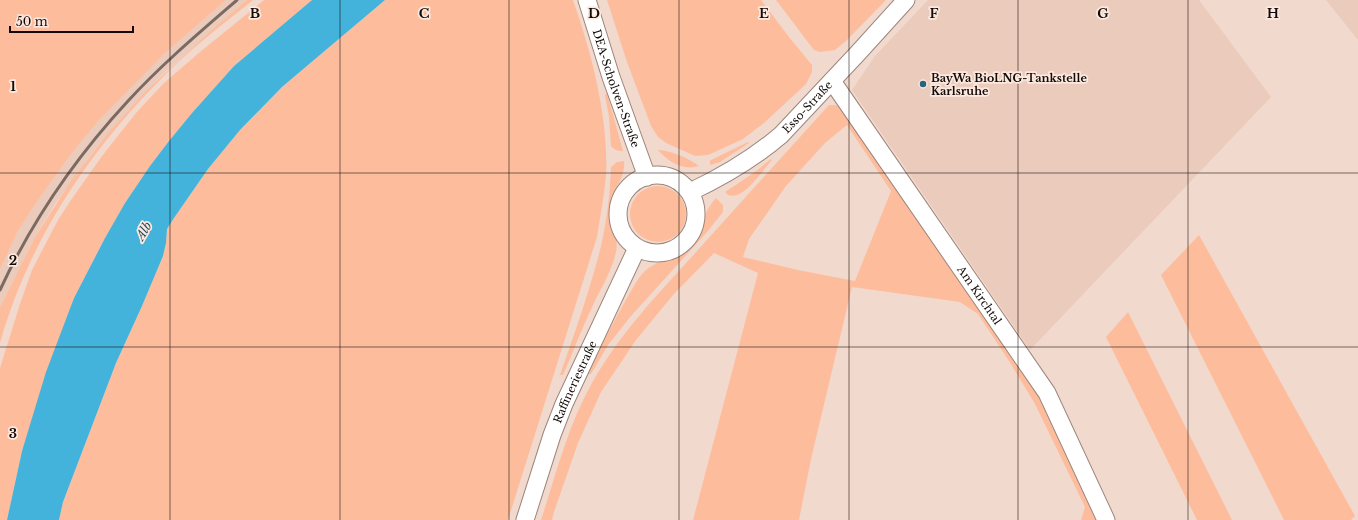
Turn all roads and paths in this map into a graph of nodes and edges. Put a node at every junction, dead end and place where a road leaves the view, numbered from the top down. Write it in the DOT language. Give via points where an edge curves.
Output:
graph roads {
  1 [pos="587,0"];
  2 [pos="906,0"];
  3 [pos="832,81"];
  4 [pos="647,176"];
  5 [pos="690,192"];
  6 [pos="637,248"];
  7 [pos="525,520"];
  8 [pos="1106,520"];
  1 -- 4 [label="street, DEA-Scholven-Straße" via="611,77"];
  2 -- 3 [label="street, Esso-Straße"];
  3 -- 5 [label="street, Esso-Straße" via="770,144 712,182"];
  3 -- 8 [label="street, Am Kirchtal" via="1047,393"];
  4 -- 5 [label="street" via="663,175 678,181"];
  4 -- 6 [label="street" via="635,182 626,191 620,203 618,216 627,240"];
  5 -- 6 [label="street" via="696,204 697,217 694,230 686,241 676,250 663,253 650,253"];
  6 -- 7 [label="street, Raffineriestraße" via="564,404"];
}
